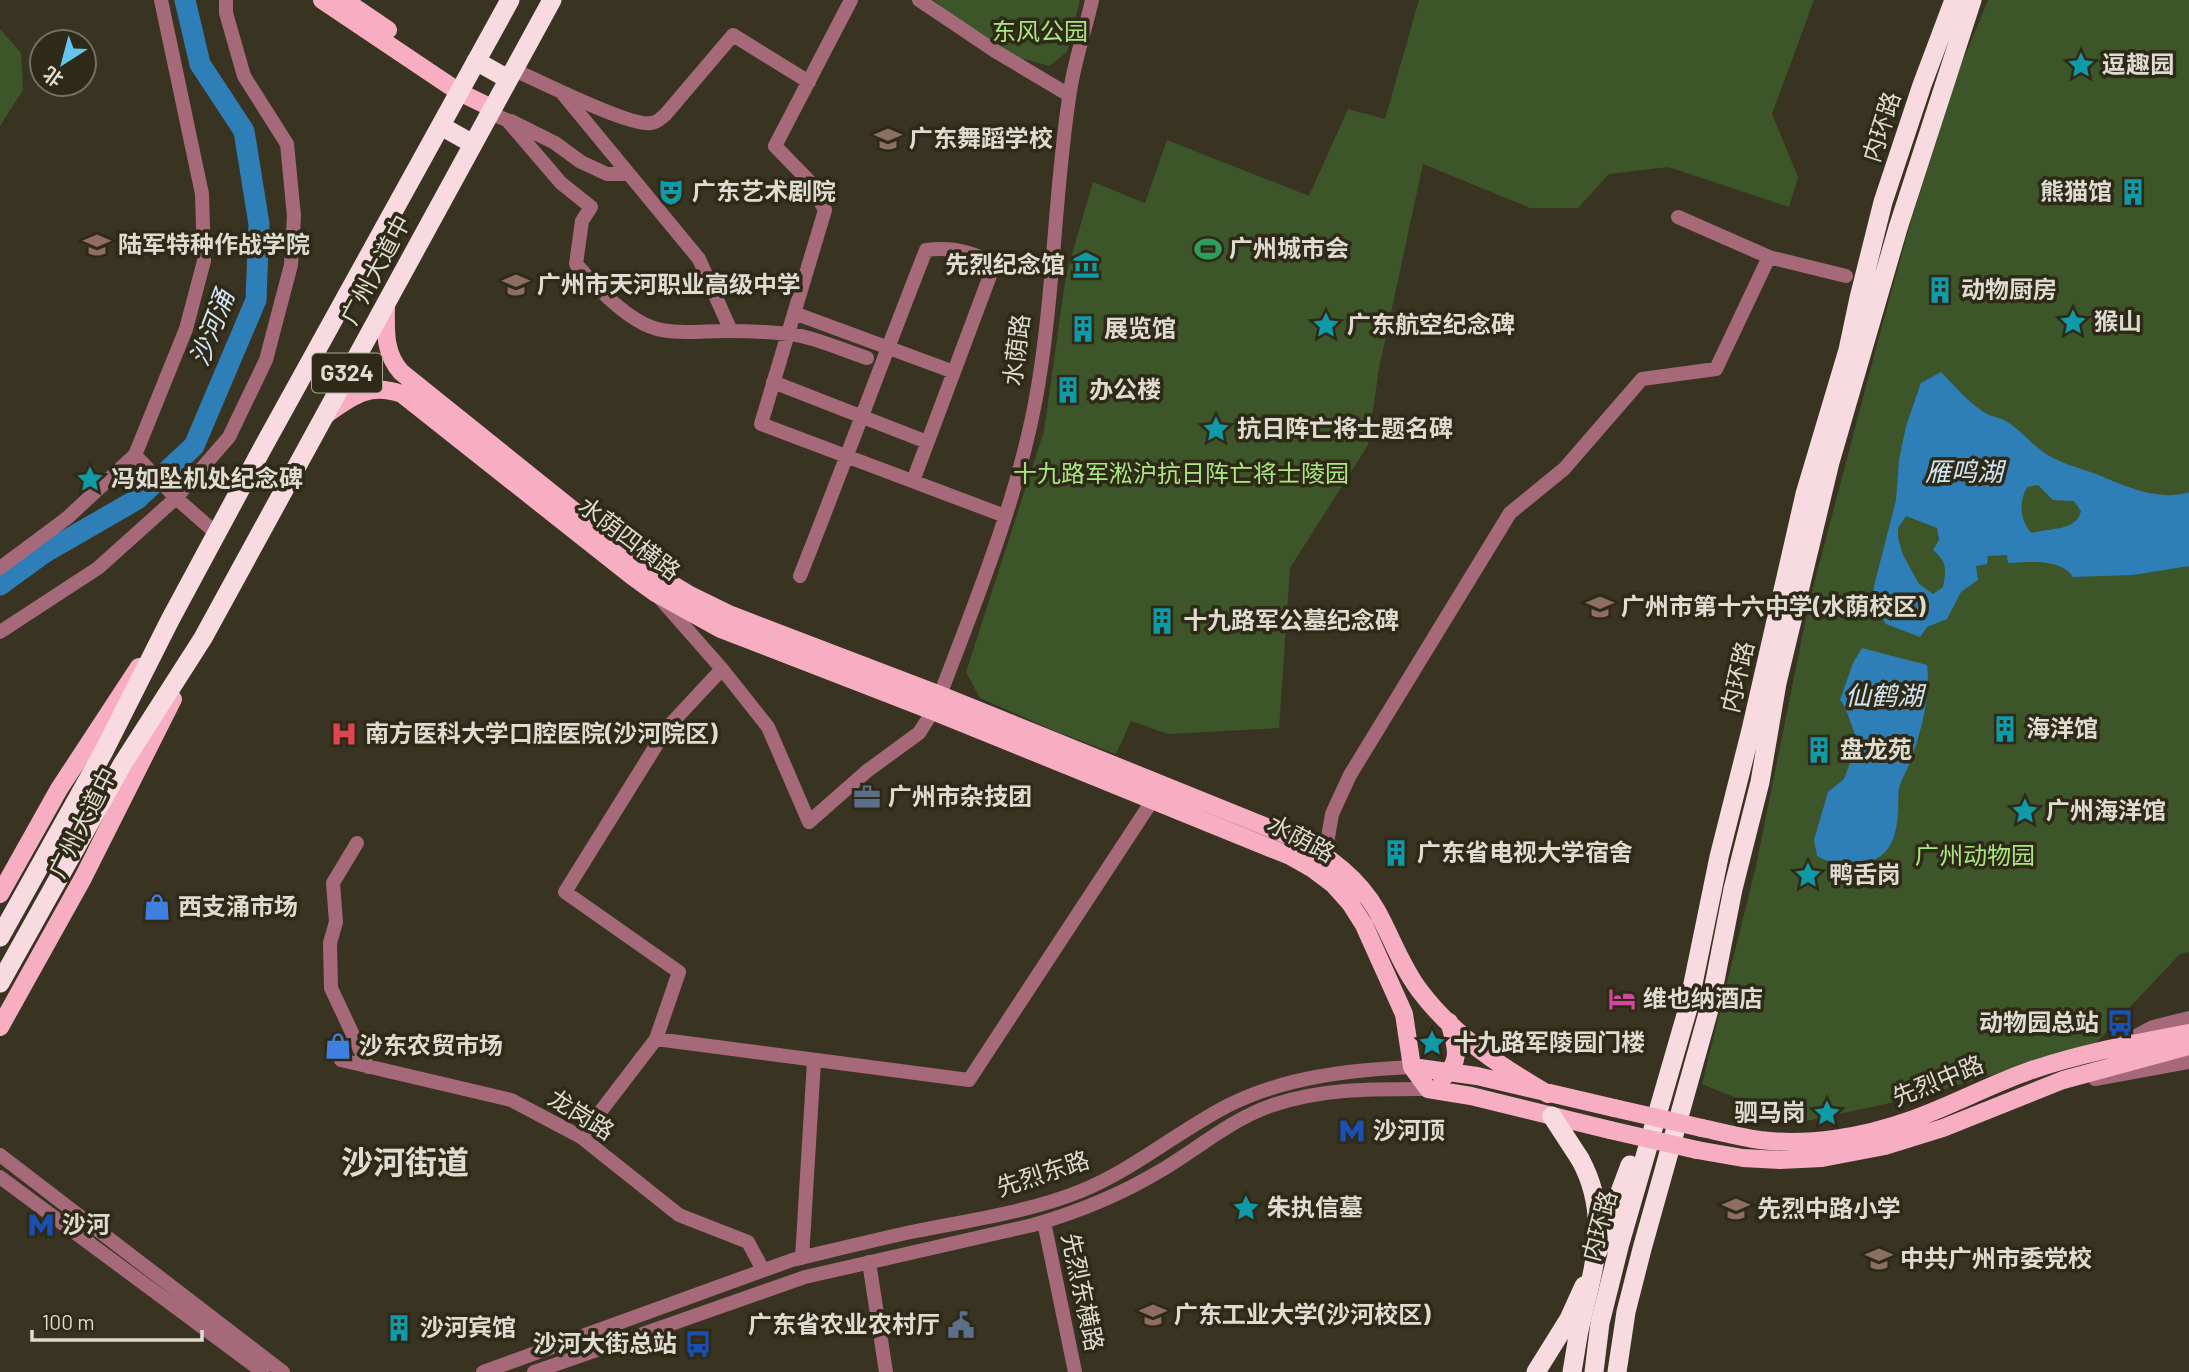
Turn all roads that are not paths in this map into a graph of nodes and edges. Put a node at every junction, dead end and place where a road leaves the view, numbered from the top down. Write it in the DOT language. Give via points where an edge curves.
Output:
graph roads {
  1 [pos="161,0"];
  2 [pos="226,0"];
  3 [pos="322,0"];
  4 [pos="510,0"];
  5 [pos="552,0"];
  6 [pos="851,0"];
  7 [pos="919,0"];
  8 [pos="1092,0"];
  9 [pos="1954,0"];
  10 [pos="1972,0"];
  11 [pos="350,2"];
  12 [pos="476,61"];
  13 [pos="511,74"];
  14 [pos="809,82"];
  15 [pos="462,87"];
  16 [pos="560,90"];
  17 [pos="1069,96"];
  18 [pos="496,113"];
  19 [pos="441,126"];
  20 [pos="472,144"];
  21 [pos="629,174"];
  22 [pos="1678,217"];
  23 [pos="1769,257"];
  24 [pos="1846,276"];
  25 [pos="386,303"];
  26 [pos="794,313"];
  27 [pos="731,331"];
  28 [pos="788,334"];
  29 [pos="888,348"];
  30 [pos="867,358"];
  31 [pos="954,372"];
  32 [pos="773,382"];
  33 [pos="324,416"];
  34 [pos="861,416"];
  35 [pos="927,442"];
  36 [pos="135,455"];
  37 [pos="848,457"];
  38 [pos="913,481"];
  39 [pos="176,499"];
  40 [pos="1005,516"];
  41 [pos="217,534"];
  42 [pos="0,568"];
  43 [pos="800,576"];
  44 [pos="654,592"];
  45 [pos="170,620"];
  46 [pos="0,632"];
  47 [pos="202,638"];
  48 [pos="722,669"];
  49 [pos="937,703"];
  50 [pos="1152,801"];
  51 [pos="357,843"];
  52 [pos="1325,855"];
  53 [pos="0,894"];
  54 [pos="0,937"];
  55 [pos="1697,957"];
  56 [pos="0,982"];
  57 [pos="2189,1018"];
  58 [pos="1449,1022"];
  59 [pos="0,1027"];
  60 [pos="2189,1032"];
  61 [pos="656,1040"];
  62 [pos="2189,1046"];
  63 [pos="2113,1049"];
  64 [pos="341,1060"];
  65 [pos="814,1061"];
  66 [pos="2189,1062"];
  67 [pos="368,1067"];
  68 [pos="1412,1067"];
  69 [pos="1450,1072"];
  70 [pos="2038,1088"];
  71 [pos="1428,1089"];
  72 [pos="1548,1094"];
  73 [pos="1614,1108"];
  74 [pos="1552,1116"];
  75 [pos="581,1137"];
  76 [pos="1871,1140"];
  77 [pos="0,1155"];
  78 [pos="0,1177"];
  79 [pos="1044,1222"];
  80 [pos="844,1246"];
  81 [pos="802,1258"];
  82 [pos="869,1262"];
  83 [pos="849,1266"];
  84 [pos="763,1270"];
  85 [pos="192,1311"];
  86 [pos="262,1372"];
  87 [pos="283,1372"];
  88 [pos="483,1372"];
  89 [pos="534,1372"];
  90 [pos="886,1372"];
  91 [pos="1076,1372"];
  92 [pos="1536,1372"];
  93 [pos="1572,1372"];
  94 [pos="1594,1372"];
  95 [pos="1617,1372"];
  1 -- 36 [label="street" via="202,194 204,261 186,329"];
  2 -- 39 [label="street" via="244,76 287,144 294,216 291,265 266,360 229,437"];
  3 -- 15 [label="main road"];
  4 -- 12 [label="highway, 广州大道中 / G324"];
  5 -- 13 [label="highway, 广州大道中 / G324"];
  6 -- 14 [label="street"];
  7 -- 17 [label="street"];
  8 -- 17 [label="street, 水荫路"];
  9 -- 55 [label="highway, 内环路" via="1883,202 1848,351 1805,494"];
  10 -- 95 [label="highway, 内环路" via="1898,228 1830,462 1777,683 1710,1006 1642,1249"];
  11 -- 15 [label="main road"];
  12 -- 13 [label="highway"];
  12 -- 15 [label="highway, 广州大道中 / G324"];
  13 -- 16 [label="street"];
  13 -- 18 [label="highway, 广州大道中 / G324"];
  14 -- 16 [label="street" via="733,35 659,121 641,123"];
  14 -- 26 [label="street" via="775,146 809,181 825,211"];
  15 -- 18 [label="main road"];
  15 -- 19 [label="highway, 广州大道中 / G324"];
  16 -- 21 [label="street"];
  17 -- 40 [label="street, 水荫路" via="1042,362"];
  18 -- 20 [label="highway, 广州大道中 / G324"];
  18 -- 21 [label="street" via="607,174"];
  18 -- 27 [label="street" via="561,183 591,207 582,221 576,264 598,289 646,325 666,331"];
  19 -- 20 [label="highway"];
  19 -- 41 [label="highway, 广州大道中 / G324"];
  20 -- 25 [label="highway, 广州大道中 / G324"];
  21 -- 27 [label="street" via="699,259"];
  22 -- 23 [label="street"];
  23 -- 24 [label="street"];
  23 -- 52 [label="street" via="1716,369 1642,379 1564,469 1510,513 1350,775 1332,814"];
  25 -- 33 [label="highway, 广州大道中 / G324"];
  25 -- 49 [label="main road, 水荫四横路" via="387,348 401,372 645,568 731,615"];
  26 -- 28 [label="street"];
  26 -- 29 [label="street"];
  27 -- 28 [label="street"];
  28 -- 30 [label="street"];
  28 -- 32 [label="street"];
  29 -- 31 [label="street"];
  29 -- 31 [label="street" via="926,250 948,248 983,258 994,265"];
  29 -- 34 [label="street"];
  31 -- 35 [label="street"];
  32 -- 34 [label="street"];
  32 -- 37 [label="street" via="761,424"];
  33 -- 44 [label="main road, 水荫四横路" via="360,393 381,389 402,394"];
  33 -- 47 [label="highway, 广州大道中 / G324"];
  34 -- 35 [label="street"];
  34 -- 37 [label="street"];
  35 -- 38 [label="street"];
  36 -- 39 [label="street"];
  36 -- 42 [label="street" via="66,518"];
  37 -- 38 [label="street"];
  37 -- 43 [label="street"];
  38 -- 40 [label="street"];
  39 -- 41 [label="street"];
  39 -- 46 [label="street" via="98,568"];
  40 -- 49 [label="street, 水荫路"];
  41 -- 45 [label="highway, 广州大道中 / G324"];
  44 -- 48 [label="street"];
  44 -- 49 [label="main road, 水荫四横路" via="721,629"];
  45 -- 53 [label="main road, 广州大道中 / G324" via="74,765"];
  45 -- 54 [label="highway, 广州大道中" via="104,751"];
  47 -- 56 [label="highway, 广州大道中" via="122,763"];
  47 -- 59 [label="main road, 广州大道中 / G324" via="83,878"];
  48 -- 49 [label="street" via="768,727 809,822 919,733"];
  48 -- 61 [label="street" via="667,728 565,892 679,972"];
  49 -- 50 [label="main road, 水荫路"];
  49 -- 52 [label="main road, 水荫路" via="1289,836"];
  50 -- 65 [label="street" via="968,1080"];
  50 -- 68 [label="main road, 水荫路" via="1290,856 1333,884 1364,925 1404,1014"];
  51 -- 67 [label="street" via="333,883 336,922 330,943 331,988"];
  52 -- 58 [label="main road, 水荫路" via="1376,908 1413,981"];
  55 -- 92 [label="highway" via="1663,1073 1606,1230 1569,1319"];
  55 -- 94 [label="highway, 内环路" via="1682,1034 1640,1168 1600,1323"];
  57 -- 63 [label="street" via="2144,1030"];
  58 -- 69 [label="main road" via="1457,1051"];
  58 -- 72 [label="main road, 水荫路" via="1486,1055"];
  60 -- 63 [label="main road, 先烈中路"];
  61 -- 65 [label="street"];
  61 -- 75 [label="street"];
  62 -- 70 [label="main road"];
  63 -- 76 [label="main road, 先烈中路" via="2029,1071"];
  64 -- 67 [label="street, 龙岗路"];
  65 -- 81 [label="street"];
  66 -- 70 [label="street"];
  67 -- 75 [label="street, 龙岗路" via="512,1100"];
  68 -- 69 [label="main road, 先烈东路"];
  68 -- 71 [label="main road, 水荫路"];
  68 -- 80 [label="street, 先烈东路" via="1280,1084 1226,1107 1080,1191 992,1216"];
  69 -- 71 [label="main road"];
  69 -- 72 [label="main road, 先烈东路"];
  70 -- 76 [label="main road" via="1904,1142"];
  71 -- 74 [label="main road, 先烈东路"];
  71 -- 79 [label="street, 先烈东路" via="1330,1093 1269,1106 1113,1197"];
  72 -- 73 [label="main road, 先烈东路"];
  73 -- 76 [label="main road, 先烈中路, bridge" via="1759,1140"];
  74 -- 76 [label="main road, 先烈东路, bridge" via="1744,1158 1822,1158"];
  74 -- 93 [label="highway, bridge" via="1580,1159 1594,1194 1598,1239"];
  75 -- 84 [label="street, 龙岗路" via="679,1215 748,1242"];
  77 -- 85 [label="street"];
  78 -- 85 [label="street"];
  79 -- 82 [label="street, 先烈东路"];
  79 -- 91 [label="street, 先烈东横路"];
  80 -- 81 [label="street, 先烈东路"];
  80 -- 83 [label="street"];
  81 -- 84 [label="street, 先烈东路"];
  82 -- 83 [label="street, 先烈东路"];
  82 -- 90 [label="street"];
  83 -- 89 [label="street, 先烈东路" via="780,1285"];
  84 -- 88 [label="street, 先烈东路"];
  85 -- 86 [label="street"];
  85 -- 87 [label="street"];
}
